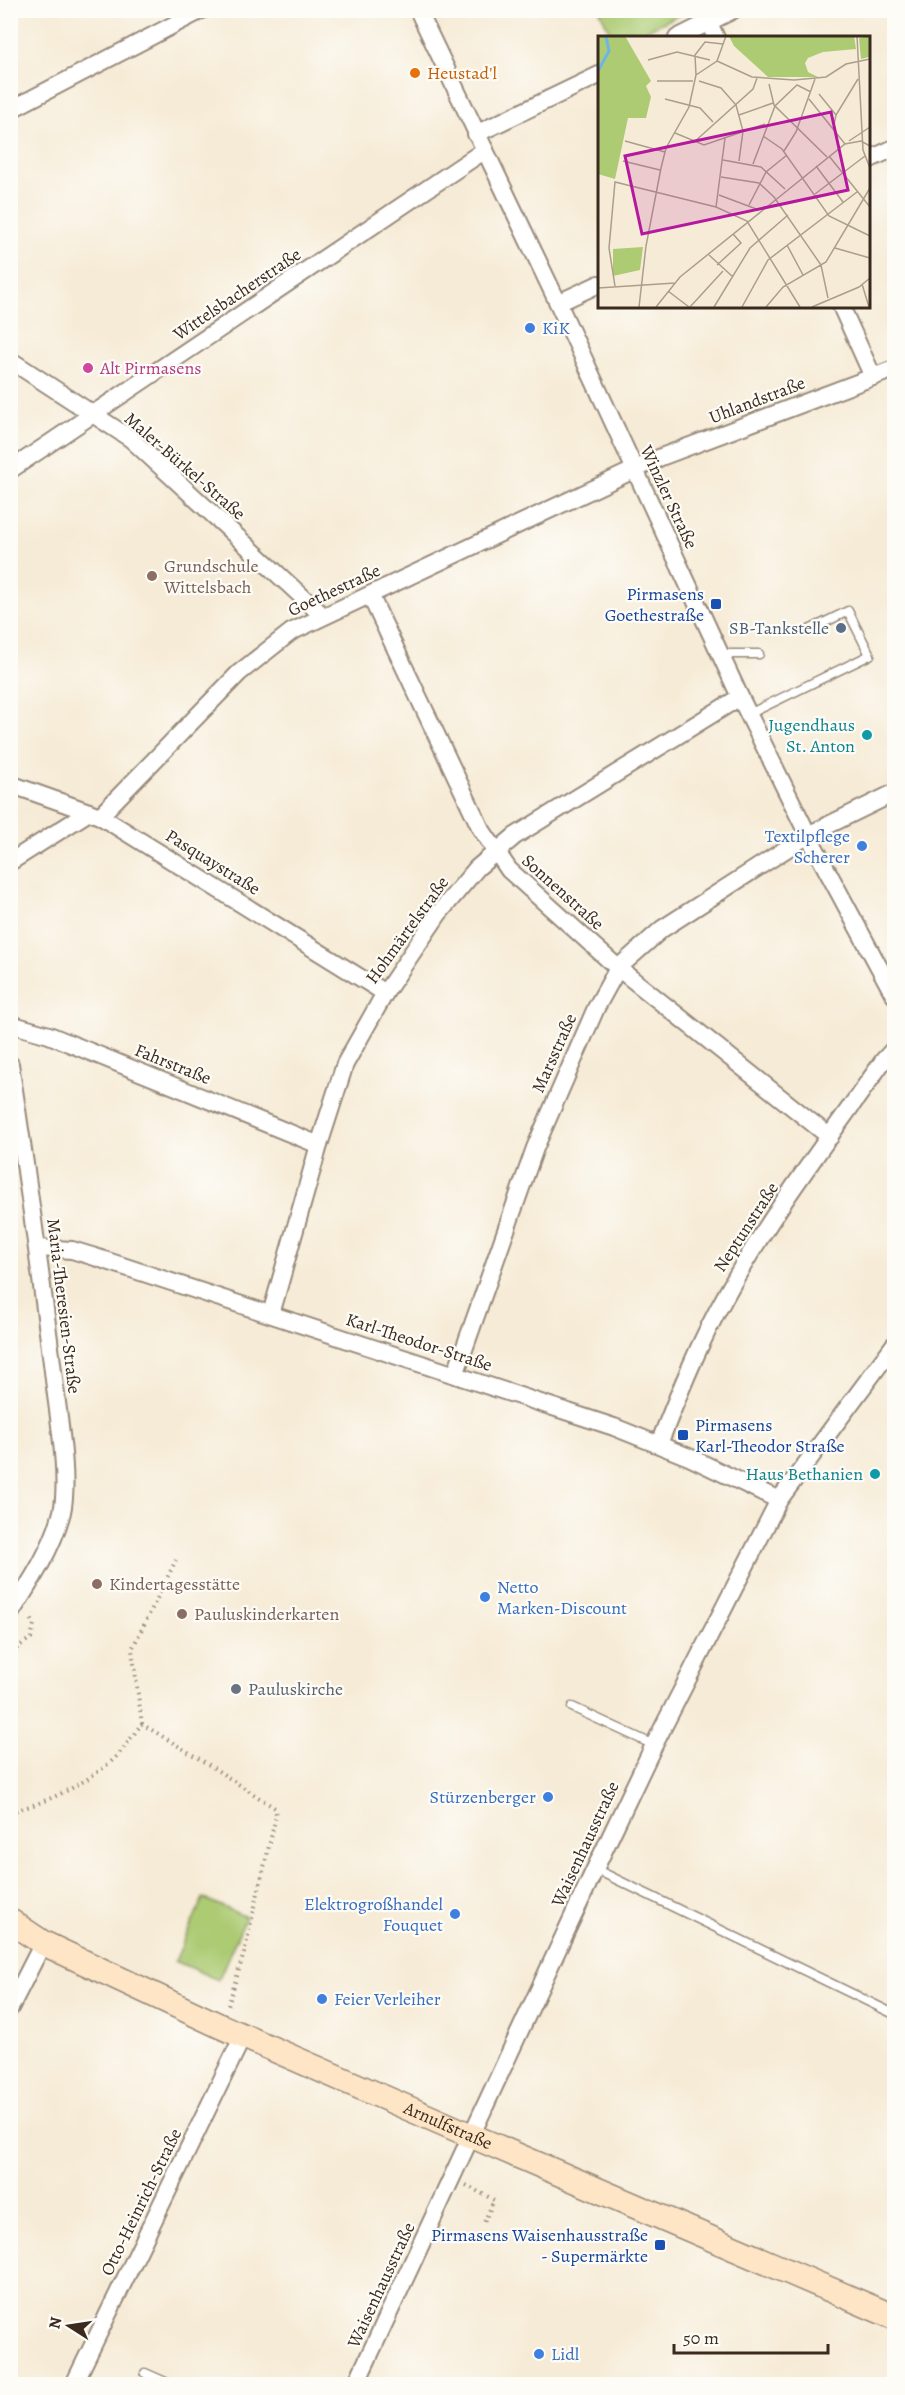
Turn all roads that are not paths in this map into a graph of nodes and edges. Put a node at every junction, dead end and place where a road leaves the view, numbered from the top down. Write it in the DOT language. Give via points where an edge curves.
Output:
graph roads {
  1 [pos="418,10"];
  2 [pos="733,10"];
  3 [pos="187,13"];
  4 [pos="709,24"];
  5 [pos="682,36"];
  6 [pos="598,75"];
  7 [pos="10,110"];
  8 [pos="477,134"];
  9 [pos="894,148"];
  10 [pos="485,150"];
  11 [pos="869,159"];
  12 [pos="598,284"];
  13 [pos="558,303"];
  14 [pos="842,308"];
  15 [pos="10,360"];
  16 [pos="894,369"];
  17 [pos="873,377"];
  18 [pos="94,414"];
  19 [pos="634,469"];
  20 [pos="10,470"];
  21 [pos="370,595"];
  22 [pos="322,615"];
  23 [pos="809,630"];
  24 [pos="720,654"];
  25 [pos="759,654"];
  26 [pos="740,697"];
  27 [pos="749,714"];
  28 [pos="10,784"];
  29 [pos="894,793"];
  30 [pos="95,814"];
  31 [pos="808,835"];
  32 [pos="496,853"];
  33 [pos="10,862"];
  34 [pos="618,968"];
  35 [pos="385,993"];
  36 [pos="894,995"];
  37 [pos="10,1024"];
  38 [pos="894,1049"];
  39 [pos="10,1064"];
  40 [pos="830,1137"];
  41 [pos="319,1145"];
  42 [pos="38,1248"];
  43 [pos="271,1314"];
  44 [pos="894,1345"];
  45 [pos="455,1375"];
  46 [pos="659,1444"];
  47 [pos="779,1500"];
  48 [pos="12,1610"];
  49 [pos="572,1707"];
  50 [pos="654,1745"];
  51 [pos="595,1869"];
  52 [pos="10,1921"];
  53 [pos="43,1943"];
  54 [pos="10,2008"];
  55 [pos="894,2014"];
  56 [pos="243,2036"];
  57 [pos="472,2136"];
  58 [pos="894,2317"];
  59 [pos="145,2373"];
  60 [pos="74,2385"];
  61 [pos="170,2385"];
  62 [pos="356,2385"];
  1 -- 8 [label="street, Winzler Straße"];
  2 -- 4 [label="street"];
  3 -- 7 [label="street"];
  4 -- 5 [label="street"];
  6 -- 8 [label="street"];
  8 -- 10 [label="street, Winzler Straße"];
  9 -- 11 [label="street"];
  10 -- 13 [label="street, Winzler Straße"];
  10 -- 18 [label="street, Wittelsbacherstraße"];
  12 -- 13 [label="street"];
  13 -- 19 [label="street, Winzler Straße"];
  14 -- 17 [label="street"];
  15 -- 18 [label="street, Maler-Bürkel-Straße"];
  16 -- 17 [label="street, Uhlandstraße"];
  17 -- 19 [label="street, Uhlandstraße"];
  18 -- 20 [label="street, Wittelsbacherstraße"];
  18 -- 22 [label="street, Maler-Bürkel-Straße" via="130,439"];
  19 -- 21 [label="street, Goethestraße"];
  19 -- 24 [label="street, Winzler Straße"];
  21 -- 22 [label="street, Goethestraße"];
  21 -- 32 [label="street, Sonnenstraße"];
  22 -- 30 [label="street, Goethestraße" via="291,632 239,673"];
  23 -- 27 [label="lane" via="848,611 870,655"];
  24 -- 25 [label="lane"];
  24 -- 26 [label="street, Winzler Straße"];
  26 -- 27 [label="street, Winzler Straße"];
  26 -- 32 [label="street, Hohmärtelstraße" via="530,825"];
  27 -- 31 [label="street, Winzler Straße"];
  28 -- 30 [label="street, Pasquaystraße"];
  29 -- 31 [label="street, Marsstraße"];
  30 -- 33 [label="street, Goethestraße"];
  30 -- 35 [label="street, Pasquaystraße"];
  31 -- 34 [label="street, Marsstraße" via="662,929"];
  31 -- 36 [label="street, Winzler Straße"];
  32 -- 34 [label="street, Sonnenstraße" via="509,870"];
  32 -- 35 [label="street, Hohmärtelstraße" via="477,868 439,913"];
  34 -- 40 [label="street, Sonnenstraße"];
  34 -- 45 [label="street, Marsstraße" via="539,1136"];
  35 -- 41 [label="street, Hohmärtelstraße" via="345,1064"];
  37 -- 41 [label="street, Fahrstraße" via="49,1035"];
  38 -- 40 [label="street, Neptunstraße"];
  39 -- 42 [label="street, Maria-Theresien-Straße"];
  40 -- 46 [label="street, Neptunstraße" via="727,1293"];
  41 -- 43 [label="street, Hohmärtelstraße"];
  42 -- 43 [label="street, Karl-Theodor-Straße" via="72,1250"];
  42 -- 48 [label="street, Maria-Theresien-Straße" via="65,1489 54,1534"];
  43 -- 45 [label="street, Karl-Theodor-Straße"];
  44 -- 47 [label="street, Waisenhausstraße"];
  45 -- 46 [label="street, Karl-Theodor-Straße"];
  46 -- 47 [label="street, Karl-Theodor-Straße"];
  47 -- 50 [label="street, Waisenhausstraße"];
  49 -- 50 [label="lane"];
  50 -- 51 [label="street, Waisenhausstraße"];
  51 -- 55 [label="lane"];
  51 -- 57 [label="street, Waisenhausstraße"];
  52 -- 53 [label="street, Arnulfstraße"];
  53 -- 54 [label="street"];
  53 -- 56 [label="street, Arnulfstraße"];
  56 -- 57 [label="street, Arnulfstraße"];
  56 -- 60 [label="street, Otto-Heinrich-Straße"];
  57 -- 58 [label="street, Arnulfstraße"];
  57 -- 62 [label="street, Waisenhausstraße"];
  59 -- 61 [label="lane"];
}
